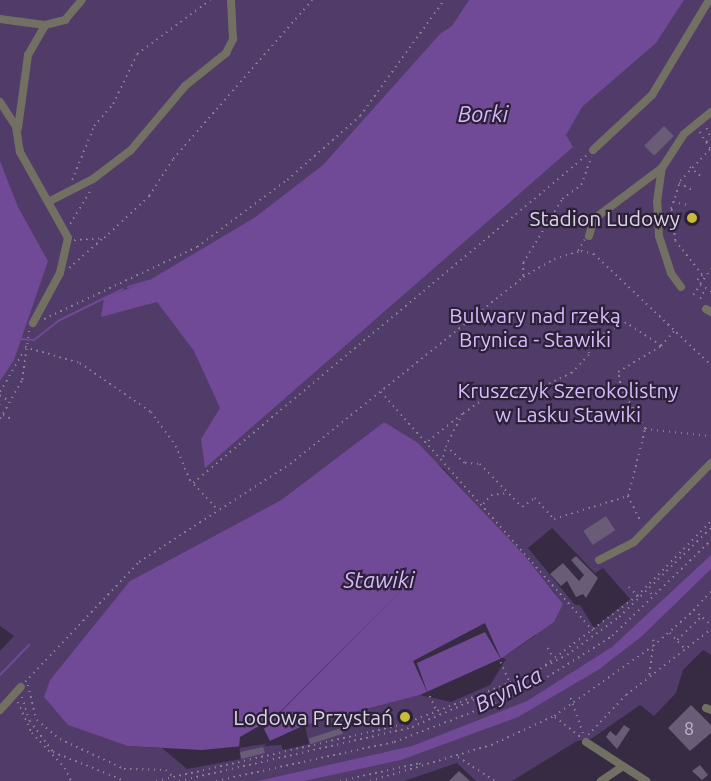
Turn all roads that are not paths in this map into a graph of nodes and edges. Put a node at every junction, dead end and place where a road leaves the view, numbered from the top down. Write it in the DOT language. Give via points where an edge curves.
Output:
graph roads {
  1 [pos="82,0"];
  2 [pos="231,0"];
  3 [pos="709,0"];
  4 [pos="0,19"];
  5 [pos="45,25"];
  6 [pos="0,102"];
  7 [pos="711,112"];
  8 [pos="18,137"];
  9 [pos="593,150"];
  10 [pos="662,168"];
  11 [pos="48,202"];
  12 [pos="589,236"];
  13 [pos="681,287"];
  14 [pos="33,323"];
  15 [pos="711,463"];
  16 [pos="599,561"];
  17 [pos="21,687"];
  18 [pos="0,710"];
  19 [pos="585,739"];
  20 [pos="622,766"];
  21 [pos="601,781"];
  22 [pos="646,781"];
  1 -- 5 [label="street" via="64,20"];
  2 -- 11 [label="street" via="233,39 226,53 185,86 131,150 101,174"];
  3 -- 9 [label="street" via="652,95"];
  4 -- 5 [label="street"];
  5 -- 8 [label="street" via="28,55 17,109"];
  6 -- 8 [label="street"];
  7 -- 10 [label="street" via="684,134"];
  8 -- 11 [label="street" via="20,152"];
  10 -- 12 [label="street" via="594,219"];
  10 -- 13 [label="street" via="659,236 671,273"];
  11 -- 14 [label="street" via="66,235 60,273"];
  15 -- 16 [label="street" via="645,533"];
  17 -- 18 [label="street"];
  19 -- 20 [label="street"];
  20 -- 21 [label="street"];
  20 -- 22 [label="street"];
}
